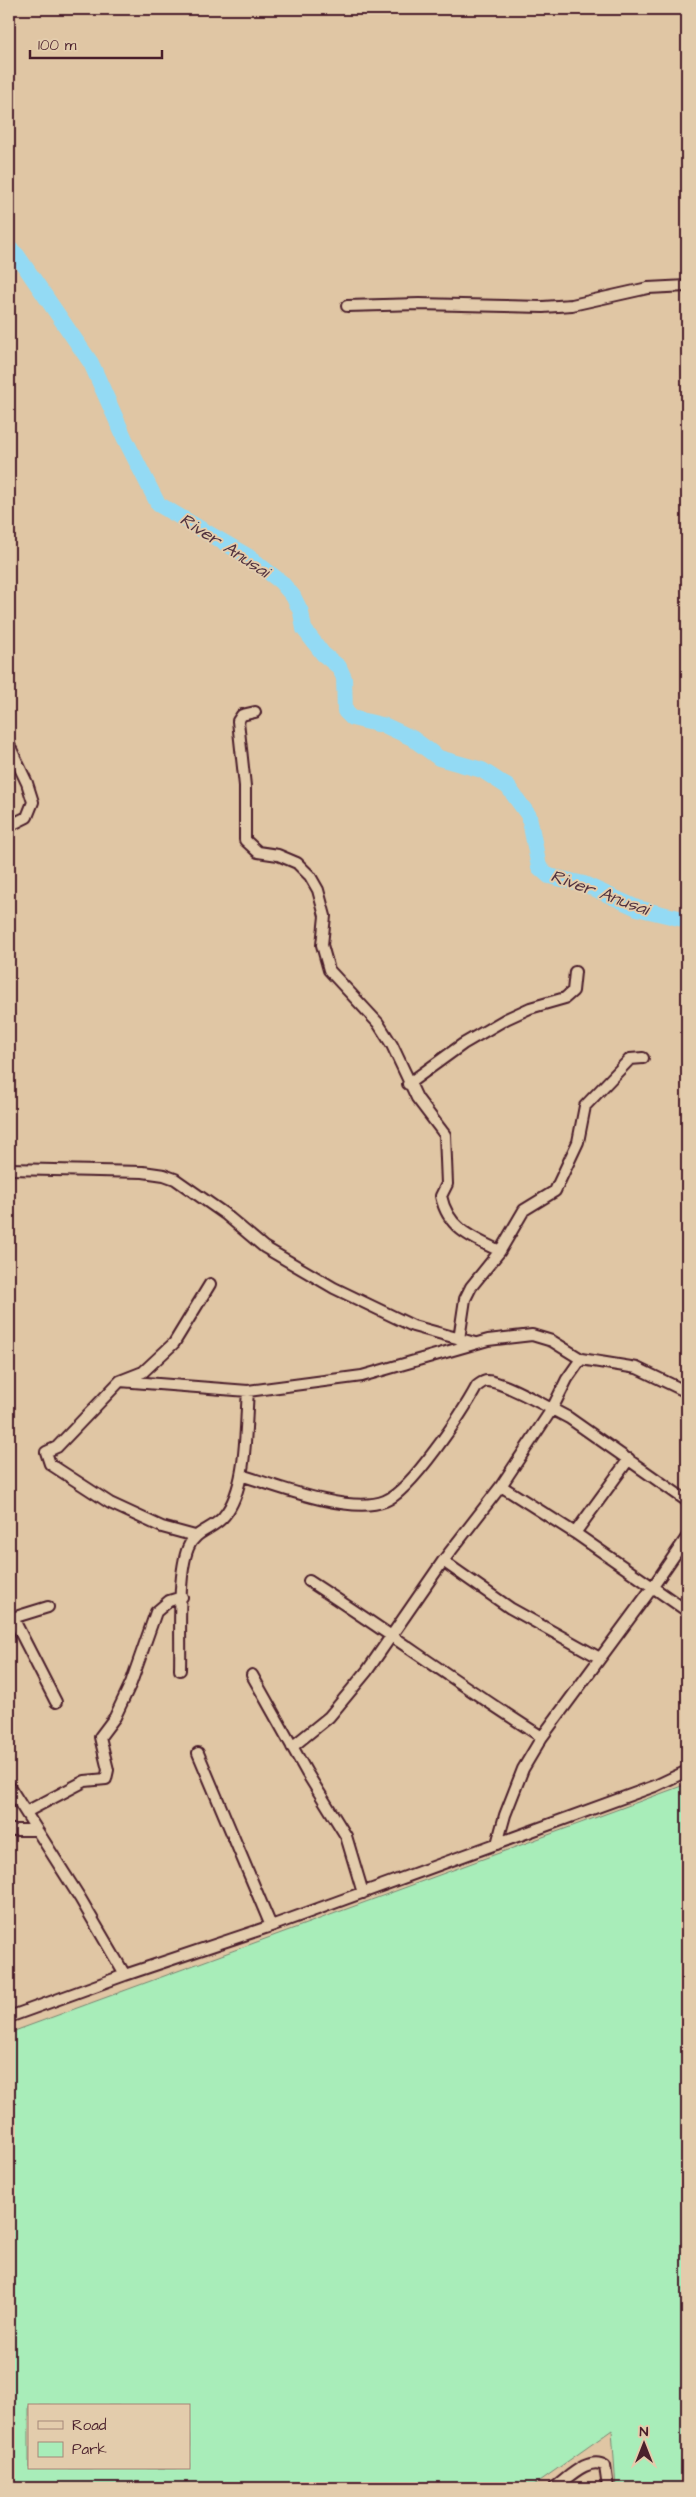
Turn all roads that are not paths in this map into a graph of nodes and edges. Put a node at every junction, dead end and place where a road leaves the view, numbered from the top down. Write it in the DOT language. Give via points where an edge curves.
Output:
graph roads {
  1 [pos="687,286"];
  2 [pos="347,306"];
  3 [pos="256,712"];
  4 [pos="9,744"];
  5 [pos="9,826"];
  6 [pos="575,972"];
  7 [pos="643,1058"];
  8 [pos="408,1084"];
  9 [pos="9,1169"];
  10 [pos="500,1251"];
  11 [pos="210,1284"];
  12 [pos="459,1339"];
  13 [pos="476,1343"];
  14 [pos="581,1359"];
  15 [pos="120,1381"];
  16 [pos="248,1391"];
  17 [pos="687,1392"];
  18 [pos="552,1409"];
  19 [pos="629,1459"];
  20 [pos="241,1475"];
  21 [pos="501,1486"];
  22 [pos="687,1501"];
  23 [pos="574,1533"];
  24 [pos="195,1536"];
  25 [pos="687,1537"];
  26 [pos="443,1561"];
  27 [pos="310,1581"];
  28 [pos="652,1588"];
  29 [pos="182,1597"];
  30 [pos="48,1607"];
  31 [pos="687,1611"];
  32 [pos="11,1618"];
  33 [pos="393,1636"];
  34 [pos="600,1658"];
  35 [pos="180,1670"];
  36 [pos="252,1675"];
  37 [pos="56,1702"];
  38 [pos="542,1737"];
  39 [pos="292,1747"];
  40 [pos="198,1754"];
  41 [pos="687,1771"];
  42 [pos="9,1786"];
  43 [pos="26,1812"];
  44 [pos="9,1830"];
  45 [pos="37,1830"];
  46 [pos="497,1844"];
  47 [pos="363,1893"];
  48 [pos="271,1926"];
  49 [pos="125,1975"];
  50 [pos="9,2017"];
  51 [pos="554,2488"];
  52 [pos="608,2488"];
  1 -- 2 [label="street" via="648,288 543,307"];
  3 -- 8 [label="street" via="242,715 238,721 244,778 245,840 258,852 290,858 310,876 323,904 322,945 329,970 378,1023"];
  4 -- 5 [label="street" via="33,802 27,817"];
  6 -- 8 [label="street" via="573,991 565,998 506,1019"];
  7 -- 10 [label="street" via="630,1059 585,1106 578,1142 555,1191 524,1210"];
  8 -- 10 [label="street" via="445,1134 447,1184 441,1196 447,1216 468,1236"];
  9 -- 12 [label="street" via="143,1172 175,1179 291,1264 413,1326"];
  10 -- 12 [label="street" via="467,1294"];
  11 -- 15 [label="street" via="174,1343 143,1372"];
  12 -- 13 [label="street"];
  13 -- 14 [label="street" via="532,1336 552,1341"];
  13 -- 16 [label="street" via="362,1376"];
  14 -- 17 [label="street" via="637,1368"];
  14 -- 18 [label="street"];
  15 -- 16 [label="street"];
  15 -- 24 [label="street" via="57,1447 46,1452 47,1459 110,1503 155,1524"];
  16 -- 20 [label="street"];
  18 -- 19 [label="street"];
  18 -- 20 [label="street" via="513,1389 483,1382 413,1477 385,1501 372,1504 333,1502"];
  18 -- 21 [label="street"];
  19 -- 22 [label="street"];
  19 -- 23 [label="street"];
  20 -- 24 [label="street" via="224,1517"];
  21 -- 23 [label="street"];
  21 -- 26 [label="street"];
  23 -- 28 [label="street"];
  24 -- 29 [label="street" via="183,1564"];
  25 -- 28 [label="street"];
  26 -- 33 [label="street"];
  26 -- 34 [label="street" via="510,1608"];
  27 -- 33 [label="street"];
  28 -- 31 [label="street"];
  28 -- 34 [label="street"];
  29 -- 35 [label="street"];
  29 -- 43 [label="street" via="169,1601 156,1612 131,1683 115,1717 100,1737 108,1770 106,1779 85,1781"];
  30 -- 32 [label="street"];
  32 -- 37 [label="street"];
  33 -- 38 [label="street" via="466,1689"];
  33 -- 39 [label="street" via="329,1717"];
  34 -- 38 [label="street"];
  36 -- 39 [label="street"];
  38 -- 46 [label="street" via="523,1769 504,1816"];
  39 -- 47 [label="street" via="346,1836"];
  40 -- 48 [label="street"];
  41 -- 46 [label="street" via="655,1786"];
  42 -- 43 [label="street"];
  43 -- 45 [label="street"];
  44 -- 45 [label="street"];
  45 -- 49 [label="street"];
  46 -- 47 [label="street"];
  47 -- 48 [label="street"];
  48 -- 49 [label="street"];
  49 -- 50 [label="street"];
  51 -- 52 [label="street" via="591,2462 600,2462 605,2466"];
}
